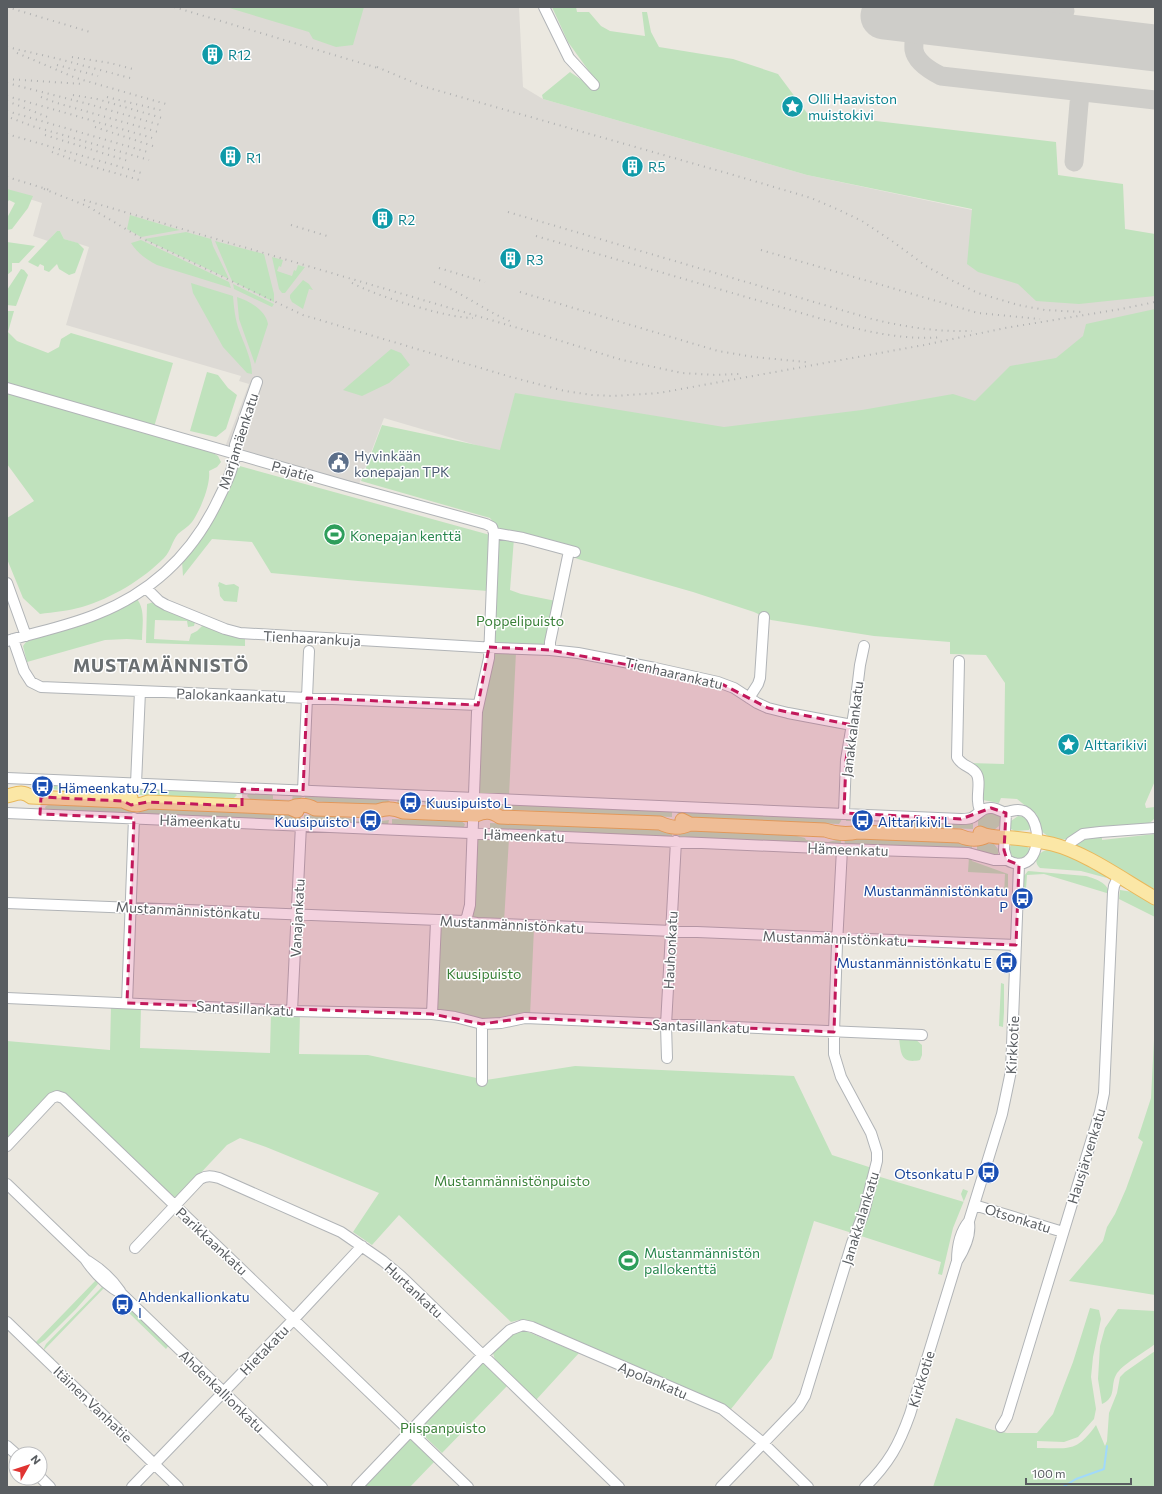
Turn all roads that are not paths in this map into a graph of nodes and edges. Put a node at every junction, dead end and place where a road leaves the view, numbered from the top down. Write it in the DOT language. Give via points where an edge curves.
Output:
graph roads {
  1 [pos="544,7"];
  2 [pos="594,85"];
  3 [pos="257,382"];
  4 [pos="7,388"];
  5 [pos="236,454"];
  6 [pos="494,533"];
  7 [pos="7,583"];
  8 [pos="146,588"];
  9 [pos="764,617"];
  10 [pos="26,636"];
  11 [pos="10,640"];
  12 [pos="864,646"];
  13 [pos="490,647"];
  14 [pos="550,650"];
  15 [pos="309,651"];
  16 [pos="959,661"];
  17 [pos="140,691"];
  18 [pos="307,698"];
  19 [pos="749,698"];
  20 [pos="478,706"];
  21 [pos="852,725"];
  22 [pos="7,778"];
  23 [pos="136,784"];
  24 [pos="242,789"];
  25 [pos="303,791"];
  26 [pos="8,796"];
  27 [pos="36,797"];
  28 [pos="473,798"];
  29 [pos="242,806"];
  30 [pos="980,811"];
  31 [pos="1006,812"];
  32 [pos="7,813"];
  33 [pos="844,813"];
  34 [pos="40,814"];
  35 [pos="474,815"];
  36 [pos="134,818"];
  37 [pos="301,825"];
  38 [pos="1155,828"];
  39 [pos="472,832"];
  40 [pos="1004,837"];
  41 [pos="676,841"];
  42 [pos="1037,841"];
  43 [pos="842,849"];
  44 [pos="1067,849"];
  45 [pos="1007,860"];
  46 [pos="1019,865"];
  47 [pos="1118,877"];
  48 [pos="1155,898"];
  49 [pos="7,903"];
  50 [pos="130,907"];
  51 [pos="298,915"];
  52 [pos="436,921"];
  53 [pos="464,921"];
  54 [pos="671,931"];
  55 [pos="837,938"];
  56 [pos="1016,945"];
  57 [pos="7,998"];
  58 [pos="127,1003"];
  59 [pos="292,1011"];
  60 [pos="432,1014"];
  61 [pos="482,1024"];
  62 [pos="666,1025"];
  63 [pos="834,1032"];
  64 [pos="922,1035"];
  65 [pos="667,1058"];
  66 [pos="482,1081"];
  67 [pos="7,1146"];
  68 [pos="7,1184"];
  69 [pos="974,1205"];
  70 [pos="175,1206"];
  71 [pos="1063,1232"];
  72 [pos="362,1246"];
  73 [pos="135,1248"];
  74 [pos="294,1319"];
  75 [pos="7,1322"];
  76 [pos="483,1356"];
  77 [pos="223,1392"];
  78 [pos="1001,1427"];
  79 [pos="410,1432"];
  80 [pos="763,1443"];
  81 [pos="154,1464"];
  82 [pos="132,1487"];
  83 [pos="178,1487"];
  84 [pos="322,1487"];
  85 [pos="357,1487"];
  86 [pos="468,1487"];
  87 [pos="618,1487"];
  88 [pos="721,1487"];
  89 [pos="808,1487"];
  90 [pos="865,1487"];
  1 -- 2 [label="street" via="569,58"];
  3 -- 5 [label="street, Marjamäenkatu" via="235,445"];
  4 -- 5 [label="street, Pajatie"];
  5 -- 6 [label="street, Pajatie" via="486,524 492,527"];
  5 -- 8 [label="street, Marjamäenkatu" via="223,490 200,532 180,558"];
  6 -- 13 [label="street"];
  6 -- 14 [label="street, Pajatie" via="523,538 572,552"];
  7 -- 10 [label="street"];
  8 -- 10 [label="street, Marjamäenkatu" via="97,614"];
  8 -- 13 [label="street, Tienhaarankuja" via="166,606 240,633"];
  9 -- 19 [label="street" via="760,678"];
  10 -- 11 [label="street, Marjamäenkatu"];
  11 -- 17 [label="street, Palokankaankatu" via="31,682 41,687"];
  12 -- 21 [label="street, Janakkalankatu"];
  13 -- 14 [label="street, Tienhaarankatu"];
  13 -- 20 [label="street"];
  14 -- 19 [label="street, Tienhaarankatu" via="650,666 718,682 734,688"];
  15 -- 18 [label="street"];
  16 -- 30 [label="street" via="957,757 960,763 972,769 978,777"];
  17 -- 18 [label="street, Palokankaankatu"];
  17 -- 23 [label="street"];
  18 -- 20 [label="street, Palokankaankatu"];
  18 -- 25 [label="street"];
  19 -- 21 [label="street, Tienhaarankatu" via="774,710"];
  20 -- 28 [label="street"];
  21 -- 33 [label="street, Janakkalankatu" via="846,760"];
  22 -- 23 [label="street"];
  23 -- 24 [label="street"];
  24 -- 25 [label="street"];
  24 -- 29 [label="street, Hämeenkatu"];
  25 -- 28 [label="street"];
  26 -- 27 [label="main road, Hämeenkatu" via="26,793"];
  27 -- 29 [label="main road, Hämeenkatu" via="123,801 141,798 148,802"];
  27 -- 34 [label="street"];
  28 -- 33 [label="street"];
  28 -- 35 [label="street"];
  29 -- 35 [label="main road, Hämeenkatu" via="290,808 298,804 315,809 377,811 386,808 403,812"];
  30 -- 31 [label="street" via="991,808"];
  30 -- 33 [label="street" via="972,817 961,819"];
  31 -- 40 [label="street"];
  31 -- 42 [label="street" via="1016,809 1031,816"];
  32 -- 34 [label="street, Hämeenkatu"];
  34 -- 36 [label="street, Hämeenkatu"];
  35 -- 39 [label="street"];
  35 -- 40 [label="main road, Hämeenkatu" via="493,812 500,817 660,823 681,820 690,824 825,830 838,826 849,827 858,832 960,836 968,840 980,840 987,836"];
  36 -- 37 [label="street, Hämeenkatu"];
  36 -- 50 [label="street"];
  37 -- 39 [label="street, Hämeenkatu"];
  37 -- 51 [label="street, Vanajankatu"];
  38 -- 44 [label="street" via="1083,834 1071,842"];
  39 -- 41 [label="street, Hämeenkatu"];
  39 -- 53 [label="street" via="470,905"];
  40 -- 42 [label="main road, Hämeenkatu"];
  40 -- 45 [label="street"];
  41 -- 43 [label="street, Hämeenkatu"];
  41 -- 54 [label="street, Hauhonkatu"];
  42 -- 44 [label="main road, Hämeenkatu"];
  42 -- 46 [label="street" via="1032,857"];
  43 -- 45 [label="street, Hämeenkatu" via="968,853 994,860"];
  43 -- 55 [label="street, Janakkalankatu"];
  44 -- 47 [label="main road, Hämeenkatu"];
  45 -- 46 [label="street, Hämeenkatu"];
  46 -- 56 [label="street, Kirkkotie"];
  47 -- 48 [label="main road, Hämeenkatu"];
  47 -- 71 [label="street, Hausjärvenkatu" via="1113,892 1104,1093"];
  49 -- 50 [label="street, Mustanmännistönkatu"];
  50 -- 51 [label="street, Mustanmännistönkatu"];
  50 -- 58 [label="street"];
  51 -- 52 [label="street, Mustanmännistönkatu"];
  51 -- 59 [label="street, Vanajankatu"];
  52 -- 53 [label="street, Mustanmännistönkatu"];
  52 -- 60 [label="street"];
  53 -- 54 [label="street, Mustanmännistönkatu"];
  54 -- 55 [label="street, Mustanmännistönkatu"];
  54 -- 62 [label="street, Hauhonkatu"];
  55 -- 56 [label="street, Mustanmännistönkatu"];
  55 -- 63 [label="street, Janakkalankatu"];
  56 -- 69 [label="street, Kirkkotie" via="1010,1079"];
  57 -- 58 [label="street, Santasillankatu"];
  58 -- 59 [label="street, Santasillankatu"];
  59 -- 60 [label="street, Santasillankatu"];
  60 -- 61 [label="street, Santasillankatu"];
  61 -- 62 [label="street, Santasillankatu" via="525,1018"];
  61 -- 66 [label="street"];
  62 -- 63 [label="street, Santasillankatu"];
  62 -- 65 [label="street, Hauhonkatu"];
  63 -- 64 [label="street, Santasillankatu"];
  63 -- 80 [label="street, Janakkalankatu" via="837,1067 876,1144 876,1170 806,1396"];
  67 -- 70 [label="street, Parikkaankatu" via="52,1098 63,1098"];
  68 -- 77 [label="street, Ahdenkallionkatu" via="85,1259 112,1280 122,1294"];
  69 -- 71 [label="street, Otsonkatu"];
  69 -- 90 [label="street, Kirkkotie" via="966,1243 957,1261 901,1438 880,1472"];
  70 -- 72 [label="street, Hurtankatu" via="200,1179 211,1176 321,1222"];
  70 -- 73 [label="street, Hurtankatu"];
  70 -- 74 [label="street, Parikkaankatu"];
  71 -- 78 [label="street, Hausjärvenkatu"];
  72 -- 74 [label="street, Hietakatu"];
  72 -- 76 [label="street, Hurtankatu" via="401,1276"];
  74 -- 77 [label="street, Hietakatu"];
  74 -- 79 [label="street, Parikkaankatu"];
  75 -- 81 [label="street, Itäinen Vanhatie"];
  76 -- 79 [label="street"];
  76 -- 80 [label="street, Apolankatu" via="510,1330 523,1325 532,1327 722,1409"];
  76 -- 87 [label="street, Hurtankatu"];
  77 -- 81 [label="street, Hietakatu"];
  77 -- 84 [label="street, Ahdenkallionkatu"];
  79 -- 85 [label="street"];
  79 -- 86 [label="street, Parikkaankatu"];
  80 -- 88 [label="street, Janakkalankatu"];
  80 -- 89 [label="street, Apolankatu"];
  81 -- 82 [label="street, Hietakatu"];
  81 -- 83 [label="street, Itäinen Vanhatie"];
}
